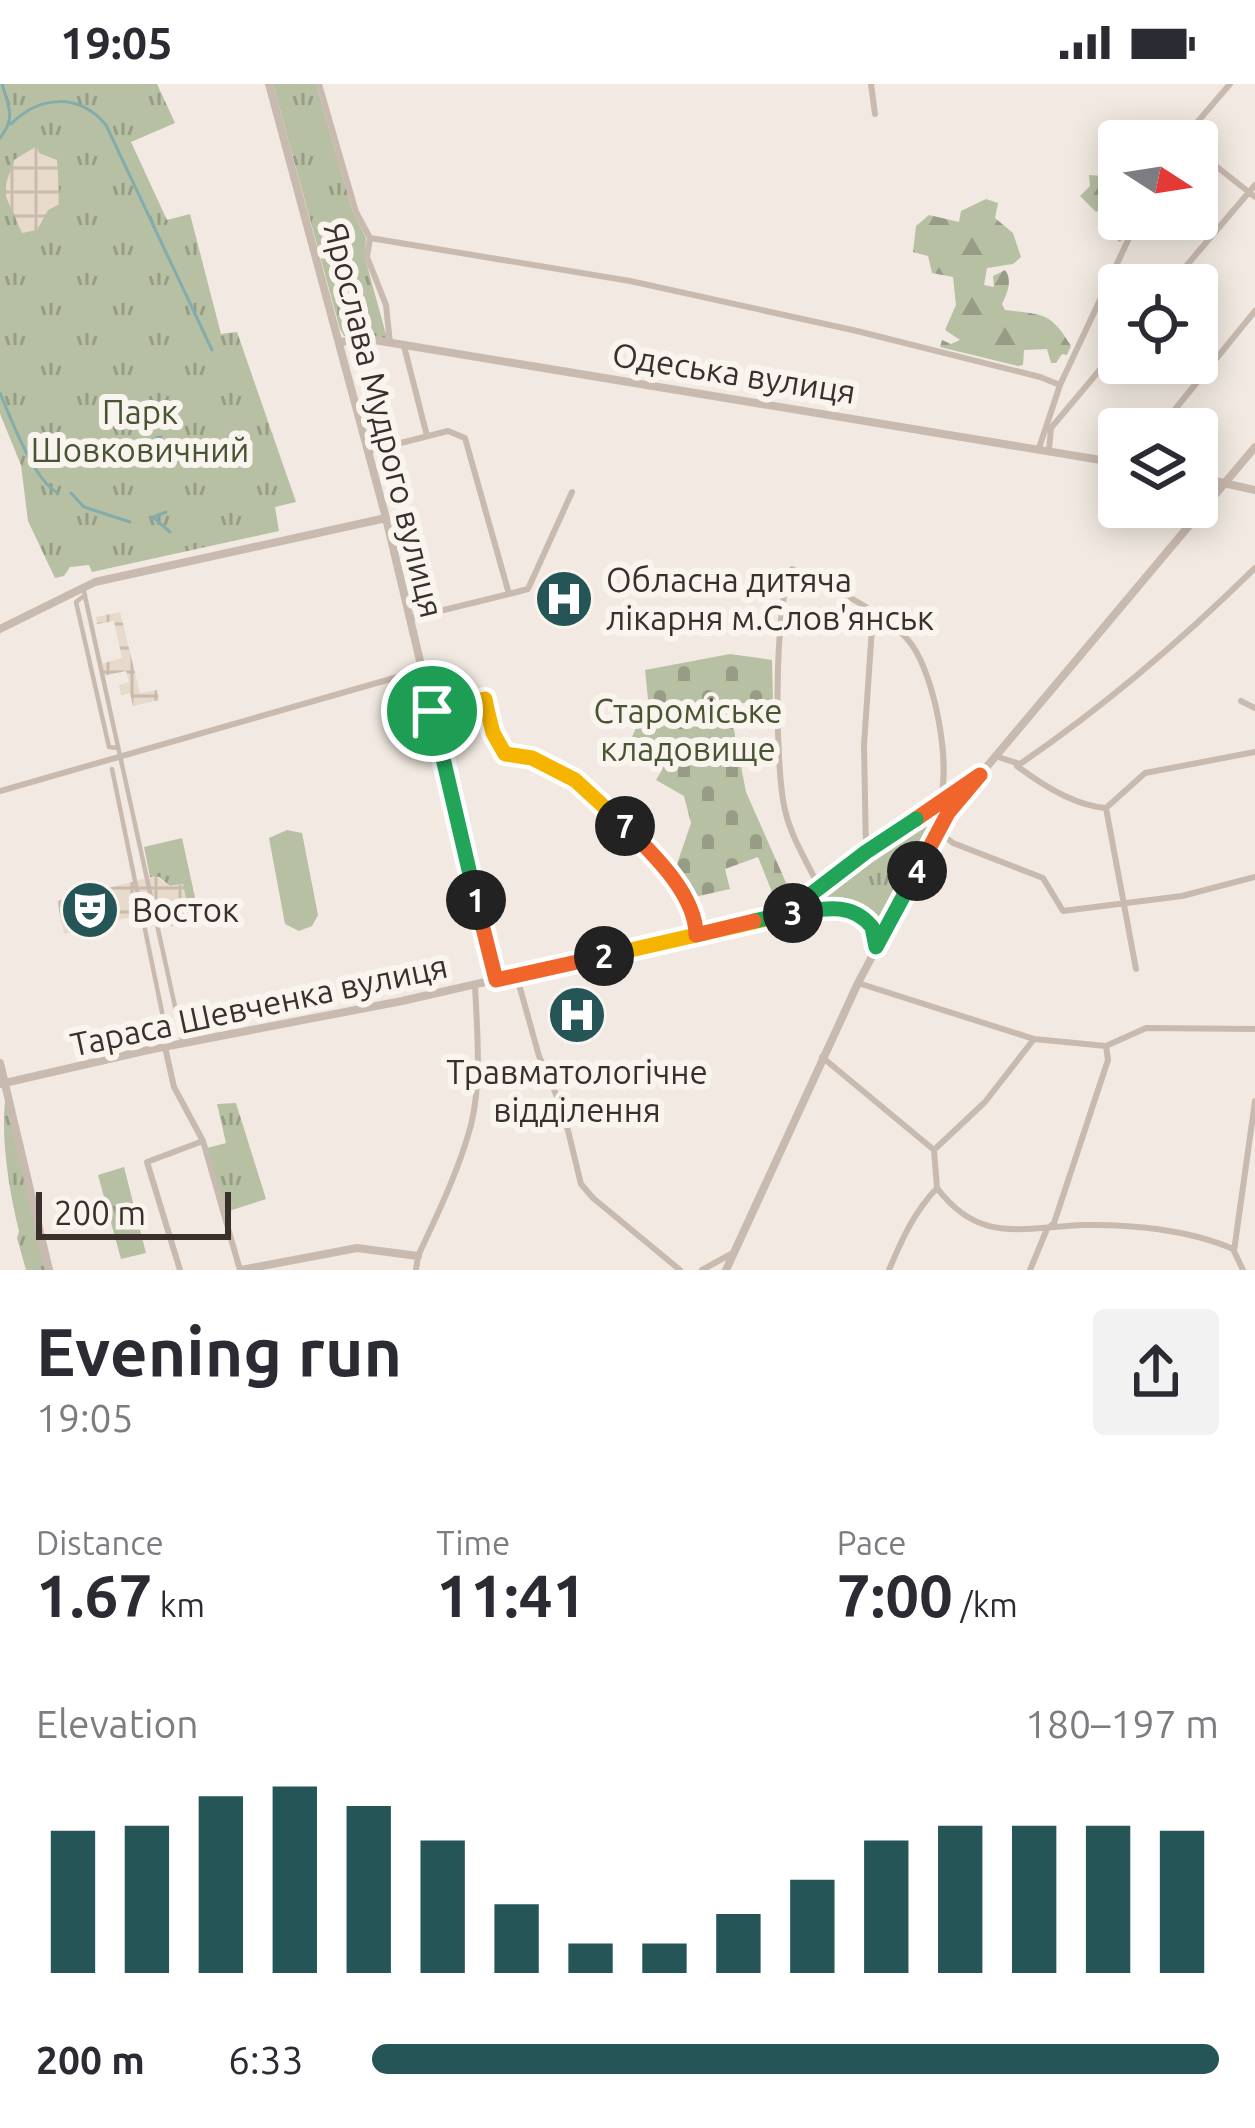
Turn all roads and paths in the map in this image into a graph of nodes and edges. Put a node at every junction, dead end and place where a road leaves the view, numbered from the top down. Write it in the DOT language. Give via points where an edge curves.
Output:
graph roads {
  1 [pos="269,84"];
  2 [pos="319,84"];
  3 [pos="871,84"];
  4 [pos="1230,84"];
  5 [pos="875,114"];
  6 [pos="1200,120"];
  7 [pos="1218,166"];
  8 [pos="1253,191"];
  9 [pos="370,238"];
  10 [pos="1128,240"];
  11 [pos="1189,264"];
  12 [pos="1255,310"];
  13 [pos="340,342"];
  14 [pos="390,343"];
  15 [pos="404,345"];
  16 [pos="1098,372"];
  17 [pos="1060,386"];
  18 [pos="1177,408"];
  19 [pos="427,436"];
  20 [pos="1255,447"];
  21 [pos="1044,449"];
  22 [pos="369,451"];
  23 [pos="1098,459"];
  24 [pos="1218,482"];
  25 [pos="1225,483"];
  26 [pos="1255,490"];
  27 [pos="572,492"];
  28 [pos="386,518"];
  29 [pos="1255,568"];
  30 [pos="509,594"];
  31 [pos="85,595"];
  32 [pos="874,613"];
  33 [pos="410,618"];
  34 [pos="0,629"];
  35 [pos="98,651"];
  36 [pos="89,653"];
  37 [pos="422,670"];
  38 [pos="105,688"];
  39 [pos="97,689"];
  40 [pos="1241,701"];
  41 [pos="1255,708"];
  42 [pos="432,711"];
  43 [pos="113,722"];
  44 [pos="104,724"];
  45 [pos="1255,752"];
  46 [pos="120,753"];
  47 [pos="998,757"];
  48 [pos="1015,764"];
  49 [pos="112,769"];
  50 [pos="980,775"];
  51 [pos="0,791"];
  52 [pos="939,805"];
  53 [pos="1106,808"];
  54 [pos="938,832"];
  55 [pos="866,852"];
  56 [pos="1255,877"];
  57 [pos="819,887"];
  58 [pos="1124,904"];
  59 [pos="785,914"];
  60 [pos="696,935"];
  61 [pos="876,947"];
  62 [pos="1136,969"];
  63 [pos="512,976"];
  64 [pos="496,980"];
  65 [pos="858,983"];
  66 [pos="475,984"];
  67 [pos="1255,1029"];
  68 [pos="1034,1039"];
  69 [pos="183,1043"];
  70 [pos="167,1046"];
  71 [pos="1106,1046"];
  72 [pos="822,1057"];
  73 [pos="0,1064"];
  74 [pos="3,1084"];
  75 [pos="1255,1101"];
  76 [pos="203,1142"];
  77 [pos="934,1150"];
  78 [pos="937,1188"];
  79 [pos="1047,1229"];
  80 [pos="1234,1250"];
  81 [pos="731,1254"];
  82 [pos="418,1256"];
  83 [pos="50,1270"];
  84 [pos="179,1270"];
  85 [pos="240,1270"];
  86 [pos="416,1270"];
  87 [pos="680,1270"];
  88 [pos="702,1270"];
  89 [pos="726,1270"];
  90 [pos="889,1270"];
  91 [pos="1030,1270"];
  92 [pos="1244,1270"];
  1 -- 13 [label="street, Ярослава Мудрого вулиця"];
  2 -- 9 [label="street"];
  3 -- 5 [label="street"];
  4 -- 6 [label="street"];
  7 -- 8 [label="street"];
  8 -- 11 [label="street"];
  9 -- 14 [label="street"];
  9 -- 17 [label="street" via="630,280"];
  10 -- 17 [label="street"];
  12 -- 18 [label="street"];
  13 -- 14 [label="street, Одеська вулиця"];
  13 -- 22 [label="street, Ярослава Мудрого вулиця"];
  14 -- 15 [label="street, Одеська вулиця"];
  15 -- 19 [label="street"];
  15 -- 21 [label="street, Одеська вулиця"];
  16 -- 21 [label="street" via="1051,428"];
  17 -- 21 [label="street"];
  19 -- 22 [label="street"];
  19 -- 30 [label="street" via="455,431 465,438"];
  20 -- 25 [label="street"];
  21 -- 23 [label="street, Одеська вулиця"];
  22 -- 28 [label="street, Ярослава Мудрого вулиця"];
  24 -- 25 [label="street"];
  25 -- 26 [label="street"];
  25 -- 47 [label="street"];
  27 -- 30 [label="street" via="528,589"];
  28 -- 31 [label="street"];
  28 -- 33 [label="street, Ярослава Мудрого вулиця"];
  29 -- 48 [label="street" via="1131,682"];
  30 -- 33 [label="street"];
  31 -- 34 [label="street"];
  31 -- 35 [label="street"];
  31 -- 36 [label="street" via="77,603"];
  32 -- 52 [label="street" via="912,645 935,706 945,762"];
  32 -- 55 [label="street"];
  32 -- 57 [label="street" via="792,569 787,579 779,628 783,803"];
  33 -- 37 [label="street, Ярослава Мудрого вулиця"];
  35 -- 36 [label="street"];
  35 -- 38 [label="street"];
  36 -- 39 [label="street"];
  37 -- 42 [label="street, Ярослава Мудрого вулиця"];
  37 -- 46 [label="street"];
  38 -- 39 [label="street"];
  38 -- 43 [label="street"];
  39 -- 44 [label="street"];
  40 -- 41 [label="street"];
  42 -- 60 [label="street" via="485,699 505,754 575,780 641,842 693,911"];
  42 -- 64 [label="street, Ярослава Мудрого вулиця"];
  43 -- 44 [label="street"];
  43 -- 46 [label="street"];
  44 -- 46 [label="street" via="110,749"];
  45 -- 53 [label="street" via="1145,773"];
  46 -- 51 [label="street"];
  46 -- 69 [label="street"];
  47 -- 48 [label="street"];
  47 -- 50 [label="street"];
  48 -- 53 [label="street" via="1041,784"];
  49 -- 70 [label="street"];
  50 -- 52 [label="street, Тараса Шевченка вулиця"];
  50 -- 54 [label="street"];
  52 -- 55 [label="street, Тараса Шевченка вулиця"];
  53 -- 58 [label="street"];
  54 -- 58 [label="street" via="1043,878 1061,911"];
  54 -- 61 [label="street"];
  55 -- 57 [label="street, Тараса Шевченка вулиця"];
  56 -- 58 [label="street"];
  57 -- 59 [label="street, Тараса Шевченка вулиця"];
  58 -- 62 [label="street"];
  59 -- 60 [label="street, Тараса Шевченка вулиця"];
  59 -- 61 [label="street" via="854,911 872,927"];
  60 -- 63 [label="street, Тараса Шевченка вулиця"];
  61 -- 65 [label="street"];
  63 -- 64 [label="street, Тараса Шевченка вулиця"];
  63 -- 87 [label="street" via="563,1110 581,1184"];
  64 -- 66 [label="street, Тараса Шевченка вулиця"];
  65 -- 68 [label="street"];
  65 -- 72 [label="street"];
  66 -- 69 [label="street, Тараса Шевченка вулиця"];
  66 -- 82 [label="street" via="472,1121"];
  67 -- 71 [label="street" via="1146,1028"];
  68 -- 71 [label="street"];
  68 -- 77 [label="street"];
  69 -- 70 [label="street, Тараса Шевченка вулиця"];
  70 -- 74 [label="street, Тараса Шевченка вулиця"];
  70 -- 76 [label="street" via="174,1087"];
  71 -- 79 [label="street" via="1108,1060"];
  72 -- 77 [label="street"];
  72 -- 81 [label="street"];
  73 -- 74 [label="street"];
  74 -- 83 [label="street"];
  75 -- 80 [label="street"];
  76 -- 84 [label="street" via="147,1162"];
  76 -- 85 [label="street"];
  77 -- 78 [label="street"];
  78 -- 79 [label="street" via="977,1222 1010,1232"];
  78 -- 90 [label="street"];
  79 -- 80 [label="street" via="1183,1234"];
  79 -- 91 [label="street"];
  80 -- 92 [label="street"];
  81 -- 88 [label="street"];
  81 -- 89 [label="street"];
  82 -- 85 [label="street" via="357,1248"];
  82 -- 86 [label="street"];
}
